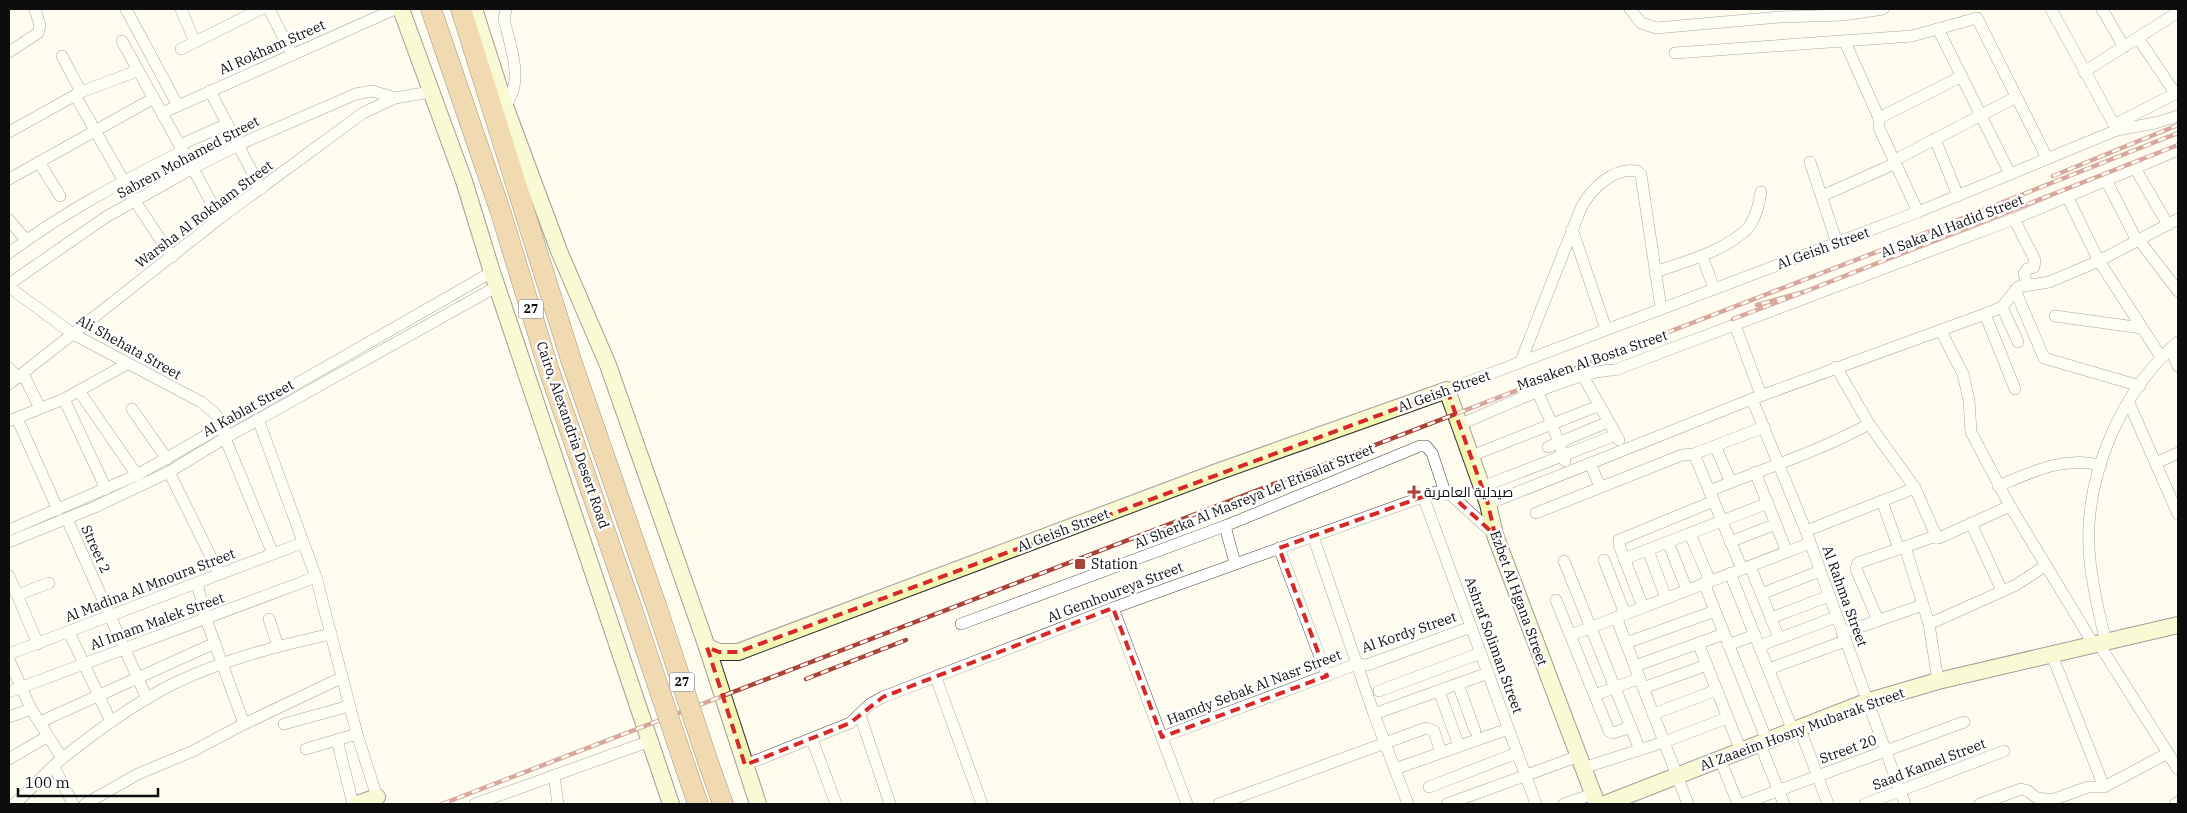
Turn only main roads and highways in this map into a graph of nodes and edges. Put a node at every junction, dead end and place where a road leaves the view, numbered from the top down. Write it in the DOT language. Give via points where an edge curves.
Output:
graph roads {
  1 [pos="431,9"];
  2 [pos="461,9"];
  3 [pos="698,804"];
  4 [pos="724,804"];
  1 -- 3 [label="highway, Cairo, Alexandria Desert Road / 27, bridge" via="500,210 549,370"];
  2 -- 4 [label="highway, Cairo, Alexandria Desert Road / 27, bridge" via="575,372"];
}
